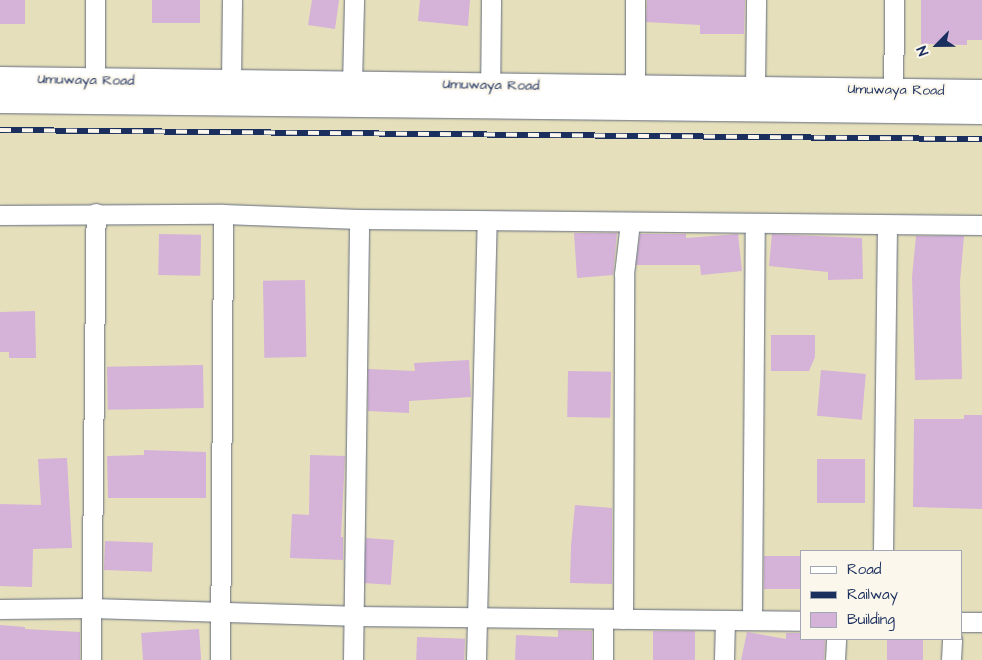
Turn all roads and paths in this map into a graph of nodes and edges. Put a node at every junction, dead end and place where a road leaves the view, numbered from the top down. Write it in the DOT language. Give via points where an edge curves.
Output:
graph roads {
  1 [pos="95,0"];
  2 [pos="232,0"];
  3 [pos="354,0"];
  4 [pos="490,0"];
  5 [pos="635,0"];
  6 [pos="756,0"];
  7 [pos="894,0"];
  8 [pos="0,79"];
  9 [pos="231,82"];
  10 [pos="352,84"];
  11 [pos="635,87"];
  12 [pos="755,88"];
  13 [pos="95,91"];
  14 [pos="982,92"];
  15 [pos="490,96"];
  16 [pos="893,100"];
  17 [pos="0,101"];
  18 [pos="982,112"];
  19 [pos="96,213"];
  20 [pos="0,214"];
  21 [pos="224,214"];
  22 [pos="359,219"];
  23 [pos="487,221"];
  24 [pos="630,222"];
  25 [pos="755,224"];
  26 [pos="887,225"];
  27 [pos="982,225"];
  28 [pos="883,550"];
  29 [pos="91,608"];
  30 [pos="0,609"];
  31 [pos="222,610"];
  32 [pos="353,616"];
  33 [pos="477,617"];
  34 [pos="603,619"];
  35 [pos="623,619"];
  36 [pos="725,620"];
  37 [pos="752,620"];
  38 [pos="800,621"];
  39 [pos="962,622"];
  40 [pos="982,622"];
  41 [pos="836,640"];
  42 [pos="952,640"];
  43 [pos="91,660"];
  44 [pos="220,660"];
  45 [pos="353,660"];
  46 [pos="476,660"];
  47 [pos="603,660"];
  48 [pos="724,660"];
  49 [pos="835,660"];
  50 [pos="951,660"];
  1 -- 13 [label="street"];
  2 -- 9 [label="street"];
  3 -- 10 [label="street"];
  4 -- 15 [label="street"];
  5 -- 11 [label="street"];
  6 -- 12 [label="street"];
  7 -- 16 [label="street"];
  8 -- 13 [label="street, Umuwaya Road"];
  9 -- 10 [label="street, Umuwaya Road"];
  9 -- 13 [label="street, Umuwaya Road"];
  10 -- 15 [label="street, Umuwaya Road"];
  11 -- 12 [label="street, Umuwaya Road"];
  11 -- 15 [label="street, Umuwaya Road"];
  12 -- 16 [label="street, Umuwaya Road"];
  13 -- 15 [label="street, Umuwaya Road"];
  13 -- 17 [label="street, Umuwaya Road"];
  14 -- 16 [label="street, Umuwaya Road"];
  15 -- 16 [label="street, Umuwaya Road"];
  16 -- 18 [label="street, Umuwaya Road"];
  19 -- 20 [label="street"];
  19 -- 21 [label="street"];
  19 -- 29 [label="street"];
  21 -- 22 [label="street"];
  21 -- 31 [label="street"];
  22 -- 23 [label="street"];
  22 -- 32 [label="street"];
  23 -- 24 [label="street"];
  23 -- 33 [label="street"];
  24 -- 25 [label="street"];
  24 -- 35 [label="street" via="624,274"];
  25 -- 26 [label="street"];
  25 -- 37 [label="street"];
  26 -- 27 [label="street"];
  26 -- 28 [label="street"];
  29 -- 30 [label="street"];
  29 -- 31 [label="street"];
  29 -- 43 [label="street"];
  31 -- 32 [label="street"];
  31 -- 44 [label="street"];
  32 -- 33 [label="street"];
  32 -- 45 [label="street"];
  33 -- 34 [label="street"];
  33 -- 46 [label="street"];
  34 -- 35 [label="street"];
  34 -- 47 [label="street"];
  35 -- 36 [label="street"];
  36 -- 37 [label="street"];
  36 -- 48 [label="street"];
  37 -- 38 [label="street"];
  39 -- 40 [label="street"];
  41 -- 49 [label="street"];
  42 -- 50 [label="street"];
}
